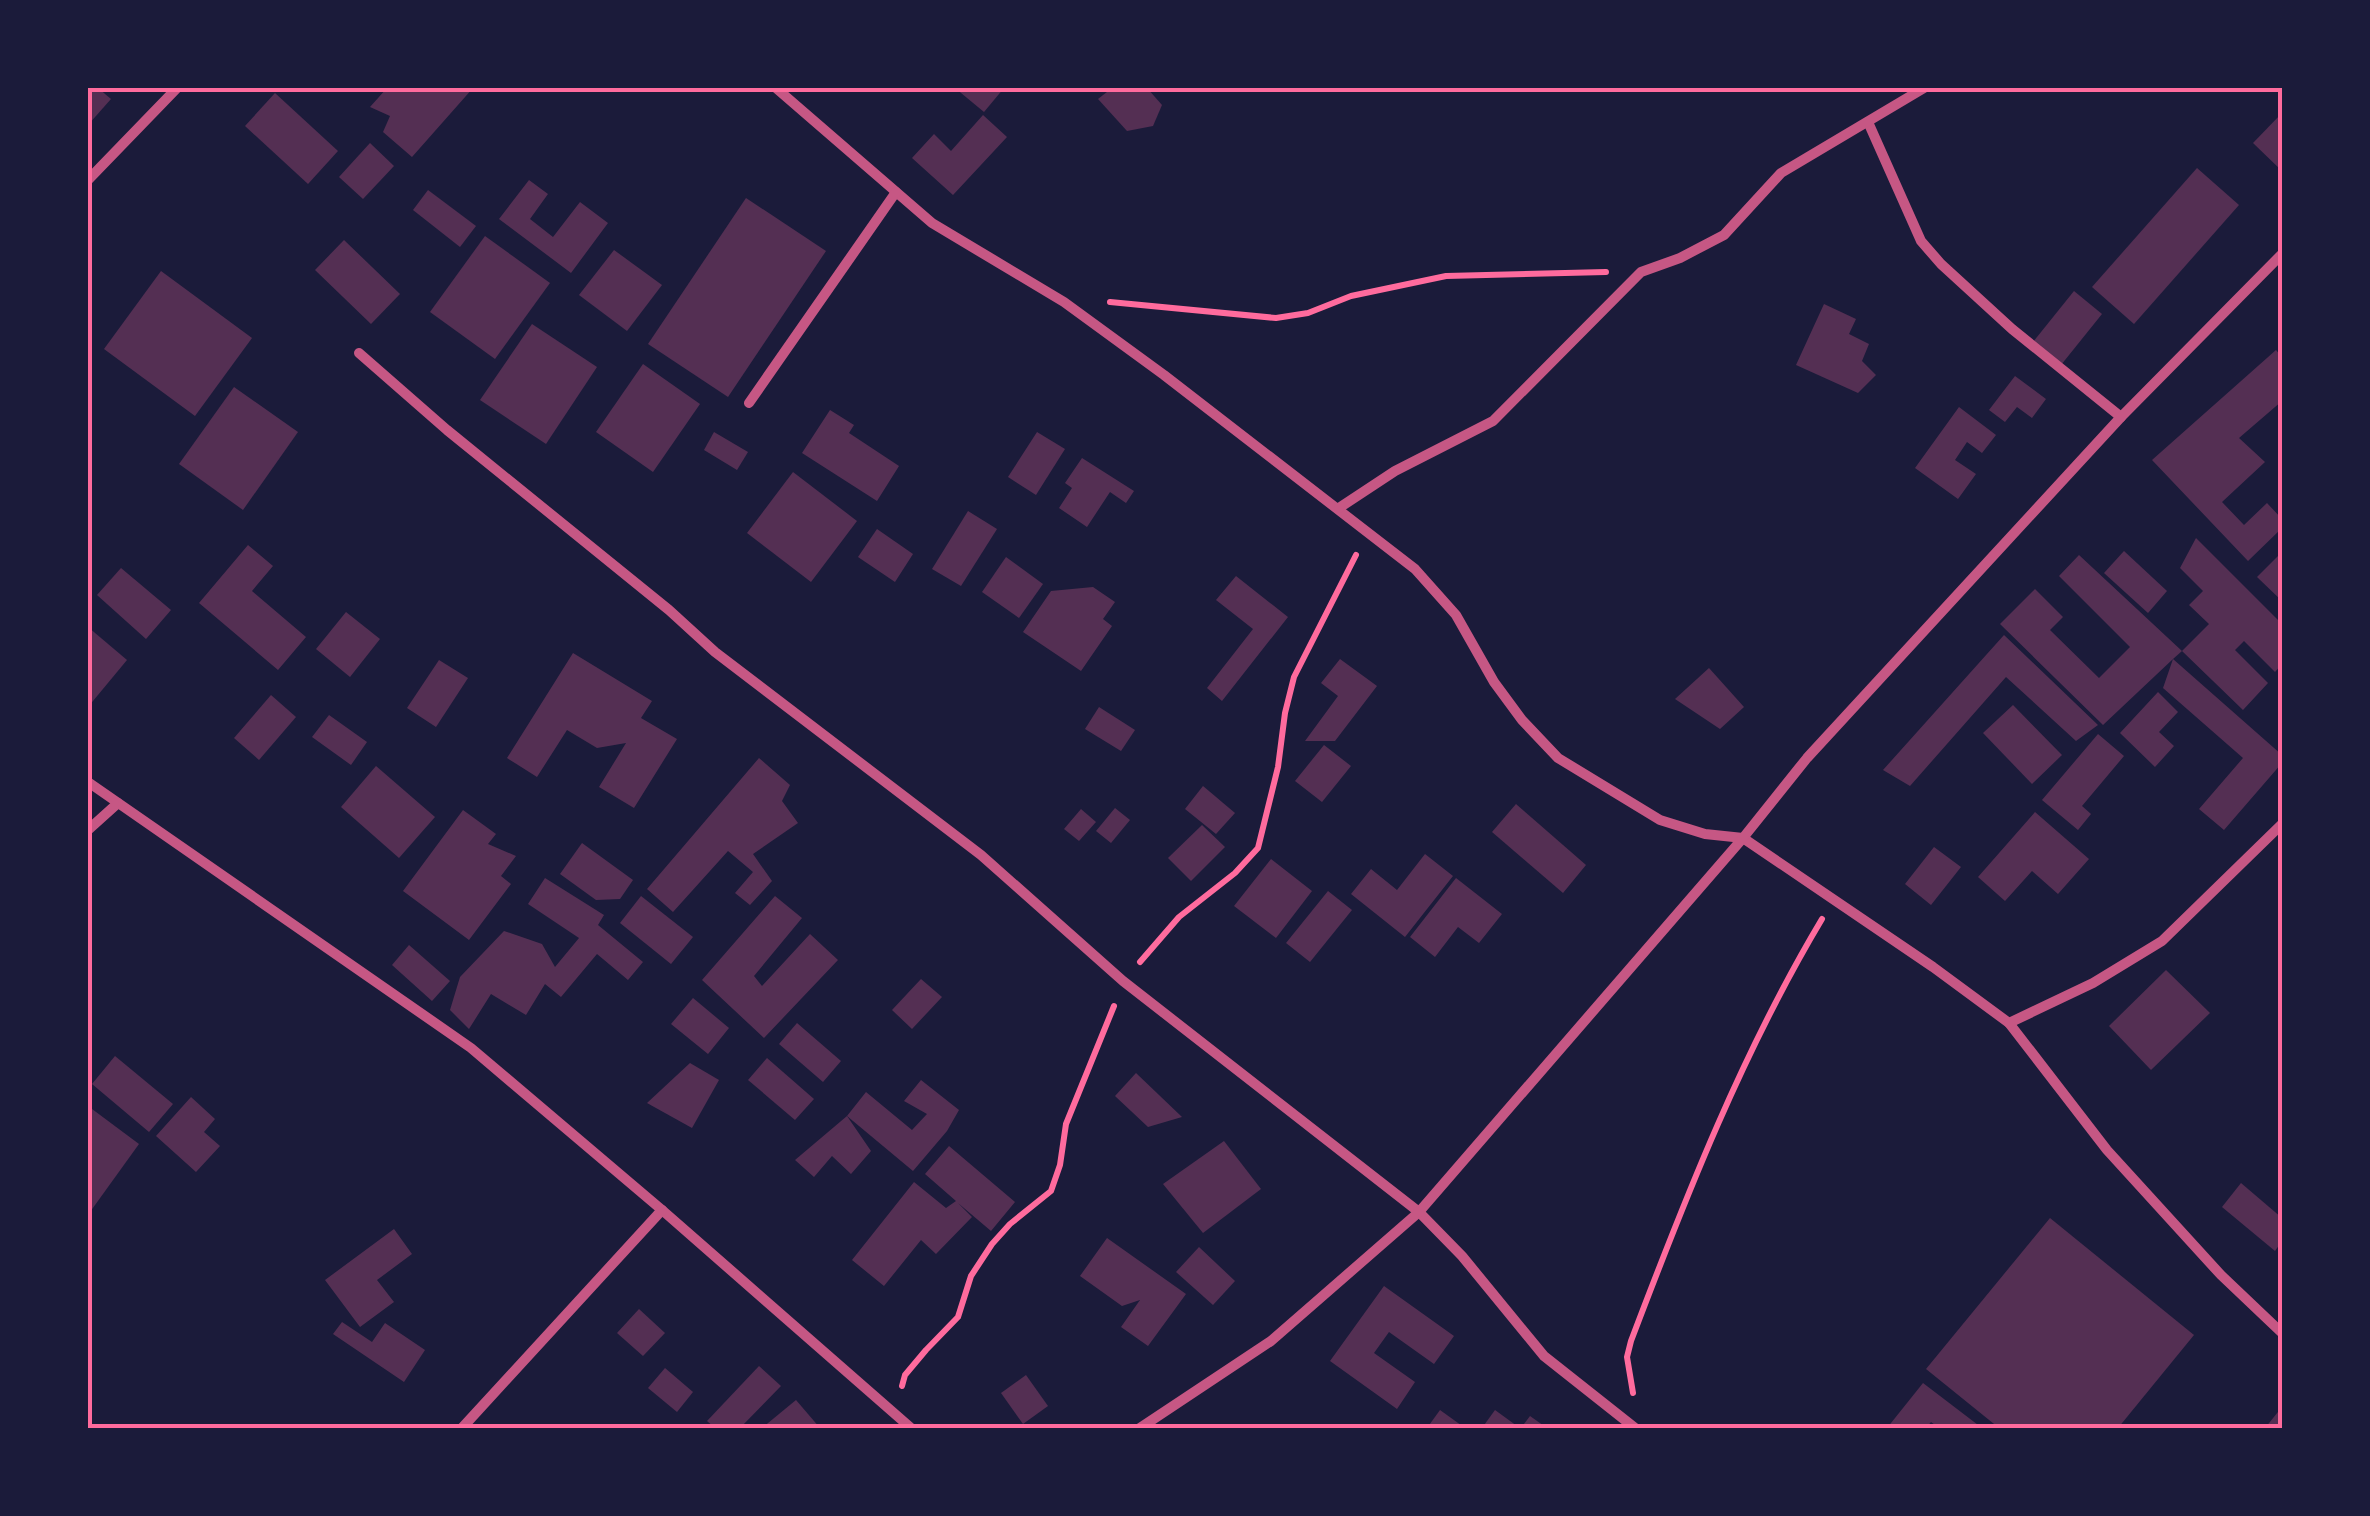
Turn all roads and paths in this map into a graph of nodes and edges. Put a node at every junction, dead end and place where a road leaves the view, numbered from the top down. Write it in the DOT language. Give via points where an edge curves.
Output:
graph roads {
  1 [pos="177,88"];
  2 [pos="776,88"];
  3 [pos="1924,88"];
  4 [pos="1868,122"];
  5 [pos="88,180"];
  6 [pos="896,192"];
  7 [pos="2282,254"];
  8 [pos="1640,272"];
  9 [pos="1064,302"];
  10 [pos="359,354"];
  11 [pos="749,402"];
  12 [pos="2120,417"];
  13 [pos="1339,508"];
  14 [pos="1368,530"];
  15 [pos="88,782"];
  16 [pos="118,804"];
  17 [pos="2282,824"];
  18 [pos="88,830"];
  19 [pos="1742,838"];
  20 [pos="1833,900"];
  21 [pos="1123,982"];
  22 [pos="2009,1023"];
  23 [pos="662,1210"];
  24 [pos="1419,1212"];
  25 [pos="2282,1333"];
  26 [pos="1637,1411"];
  27 [pos="462,1428"];
  28 [pos="910,1428"];
  29 [pos="1140,1428"];
  30 [pos="1635,1428"];
  1 -- 5 [label="street"];
  2 -- 6 [label="street"];
  3 -- 4 [label="street"];
  4 -- 8 [label="street" via="1781,172 1724,235"];
  4 -- 12 [label="street" via="1921,241 2012,329"];
  6 -- 9 [label="street" via="932,222"];
  6 -- 11 [label="street"];
  7 -- 12 [label="street"];
  8 -- 9 [label="path" via="1446,276 1276,318"];
  8 -- 13 [label="street" via="1493,421 1395,470"];
  9 -- 13 [label="street"];
  10 -- 21 [label="street" via="715,652 981,855"];
  12 -- 19 [label="street" via="1807,758"];
  13 -- 14 [label="street"];
  14 -- 19 [label="street" via="1456,615 1503,694 1558,758 1660,820"];
  14 -- 21 [label="path" via="1294,677 1258,848 1179,917"];
  15 -- 16 [label="street"];
  16 -- 18 [label="street"];
  16 -- 23 [label="street" via="470,1048"];
  17 -- 22 [label="street" via="2162,940"];
  19 -- 20 [label="street"];
  19 -- 24 [label="street"];
  20 -- 22 [label="street"];
  20 -- 26 [label="path" via="1778,992 1656,1273 1628,1357"];
  21 -- 24 [label="street"];
  21 -- 28 [label="path" via="1066,1124 1051,1191 992,1244 971,1276 958,1317 906,1375 902,1390"];
  22 -- 25 [label="street" via="2107,1150"];
  23 -- 27 [label="street"];
  23 -- 28 [label="street"];
  24 -- 29 [label="street" via="1271,1341"];
  24 -- 30 [label="street" via="1544,1356"];
}
